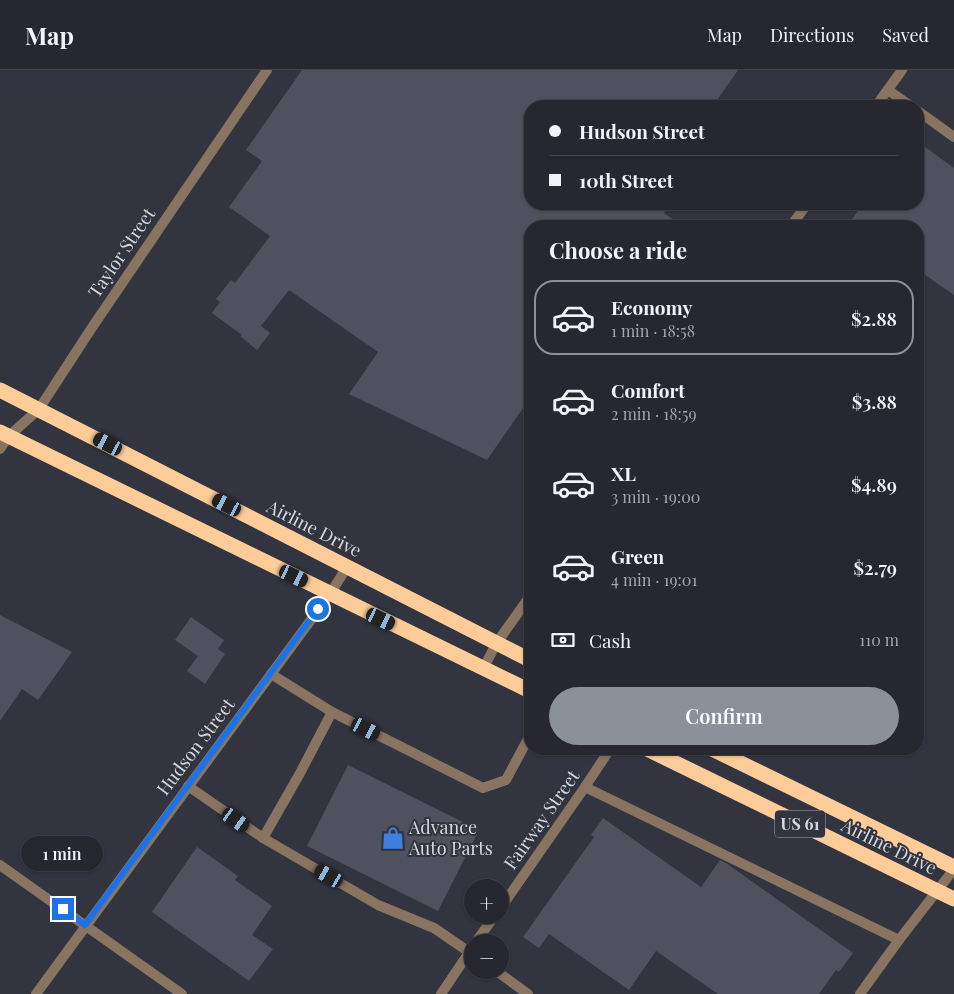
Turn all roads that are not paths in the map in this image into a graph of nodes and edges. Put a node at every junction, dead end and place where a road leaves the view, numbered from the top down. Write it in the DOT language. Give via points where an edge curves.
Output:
graph roads {
  1 [pos="267,70"];
  2 [pos="902,70"];
  3 [pos="888,90"];
  4 [pos="880,100"];
  5 [pos="902,100"];
  6 [pos="924,115"];
  7 [pos="954,137"];
  8 [pos="0,390"];
  9 [pos="39,409"];
  10 [pos="4,434"];
  11 [pos="0,449"];
  12 [pos="347,567"];
  13 [pos="330,594"];
  14 [pos="524,604"];
  15 [pos="496,644"];
  16 [pos="524,657"];
  17 [pos="483,669"];
  18 [pos="271,674"];
  19 [pos="524,688"];
  20 [pos="332,712"];
  21 [pos="524,746"];
  22 [pos="606,755"];
  23 [pos="659,755"];
  24 [pos="724,755"];
  25 [pos="188,786"];
  26 [pos="585,787"];
  27 [pos="263,838"];
  28 [pos="0,865"];
  29 [pos="954,868"];
  30 [pos="937,891"];
  31 [pos="509,896"];
  32 [pos="954,899"];
  33 [pos="85,925"];
  34 [pos="899,940"];
  35 [pos="464,946"];
  36 [pos="464,962"];
  37 [pos="507,979"];
  38 [pos="36,994"];
  39 [pos="182,994"];
  40 [pos="441,994"];
  41 [pos="528,994"];
  42 [pos="860,994"];
  1 -- 9 [label="street, Taylor Street"];
  2 -- 3 [label="street"];
  3 -- 4 [label="street"];
  3 -- 5 [label="street"];
  6 -- 7 [label="street"];
  8 -- 9 [label="highway, Airline Drive"];
  9 -- 10 [label="street, Taylor Street"];
  9 -- 12 [label="highway, Airline Drive"];
  10 -- 11 [label="street, Taylor Street"];
  10 -- 13 [label="highway"];
  12 -- 13 [label="street, Hudson Street"];
  12 -- 15 [label="highway, Airline Drive"];
  13 -- 17 [label="highway"];
  13 -- 18 [label="street, Hudson Street"];
  14 -- 15 [label="street"];
  15 -- 16 [label="highway, Airline Drive"];
  15 -- 17 [label="street"];
  17 -- 19 [label="highway"];
  18 -- 20 [label="street"];
  18 -- 25 [label="street, Hudson Street"];
  20 -- 21 [label="street" via="483,788 506,780"];
  20 -- 27 [label="street"];
  22 -- 26 [label="street, Fairway Street"];
  23 -- 30 [label="highway, Airline Drive / US 61"];
  24 -- 29 [label="highway, Airline Drive / US 61"];
  25 -- 27 [label="street"];
  25 -- 33 [label="street, Hudson Street"];
  26 -- 31 [label="street, Fairway Street"];
  26 -- 34 [label="street"];
  27 -- 35 [label="street" via="378,905 434,928"];
  28 -- 33 [label="street"];
  29 -- 30 [label="street"];
  30 -- 32 [label="highway, Airline Drive / US 61"];
  30 -- 34 [label="street"];
  33 -- 38 [label="street, Hudson Street"];
  33 -- 39 [label="street"];
  34 -- 42 [label="street"];
  36 -- 40 [label="street"];
  37 -- 41 [label="street"];
}
